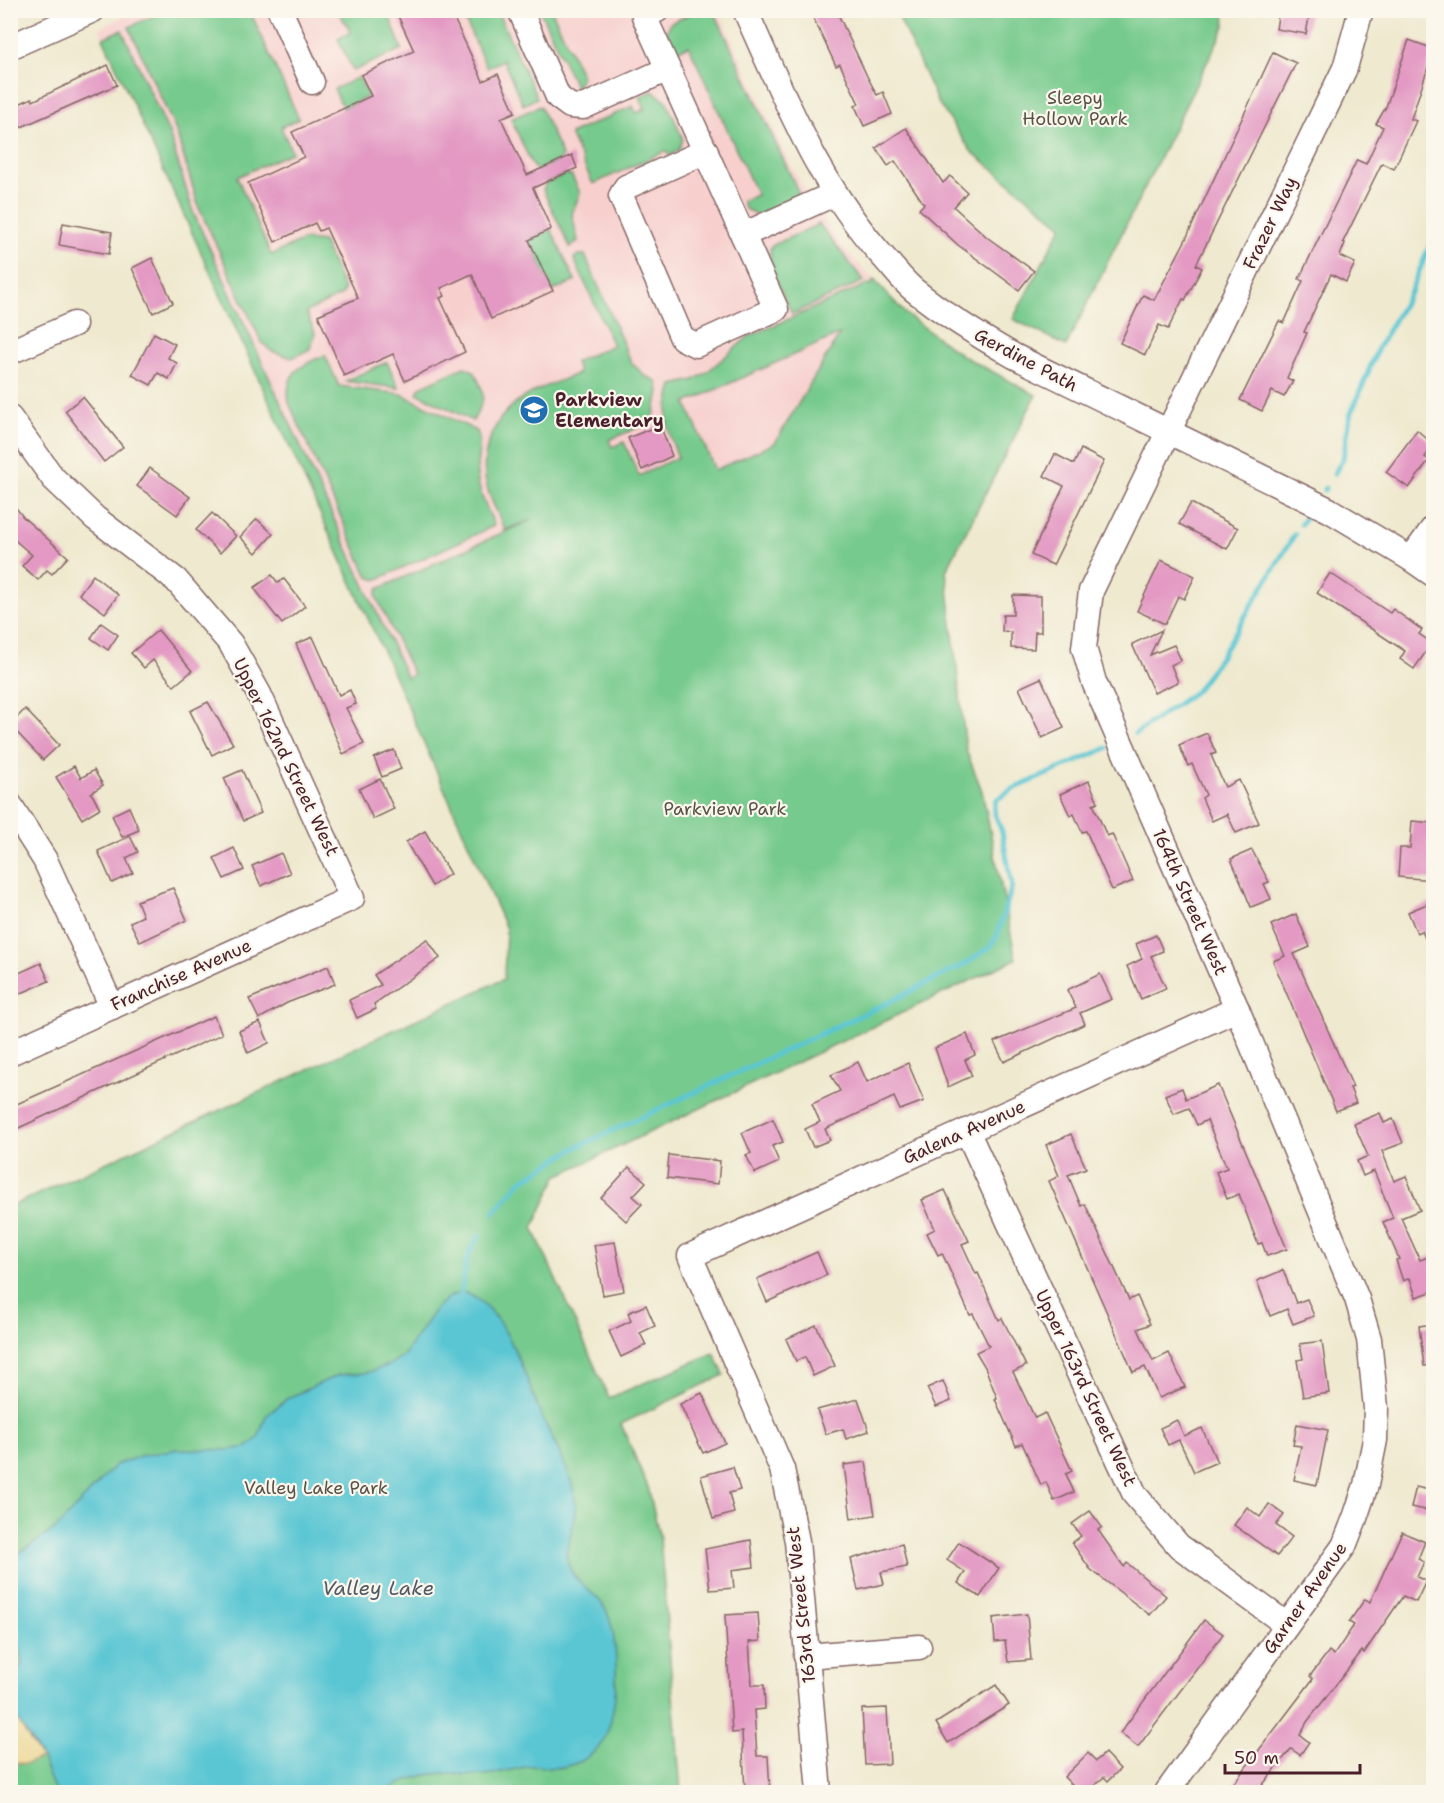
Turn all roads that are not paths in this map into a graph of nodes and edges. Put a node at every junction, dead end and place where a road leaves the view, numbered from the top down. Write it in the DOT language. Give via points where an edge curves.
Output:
graph roads {
  1 [pos="93,10"];
  2 [pos="280,10"];
  3 [pos="520,10"];
  4 [pos="745,10"];
  5 [pos="1361,10"];
  6 [pos="648,12"];
  7 [pos="10,47"];
  8 [pos="668,69"];
  9 [pos="312,82"];
  10 [pos="706,151"];
  11 [pos="834,194"];
  12 [pos="743,235"];
  13 [pos="74,324"];
  14 [pos="10,352"];
  15 [pos="10,417"];
  16 [pos="1168,431"];
  17 [pos="1434,527"];
  18 [pos="1411,559"];
  19 [pos="1434,575"];
  20 [pos="10,805"];
  21 [pos="352,898"];
  22 [pos="112,1007"];
  23 [pos="1237,1009"];
  24 [pos="10,1053"];
  25 [pos="967,1131"];
  26 [pos="690,1256"];
  27 [pos="1374,1377"];
  28 [pos="1287,1625"];
  29 [pos="919,1647"];
  30 [pos="806,1656"];
  31 [pos="819,1792"];
  32 [pos="1167,1792"];
  1 -- 7 [label="street"];
  2 -- 9 [label="street"];
  3 -- 8 [label="street" via="558,97 570,106 584,107"];
  4 -- 11 [label="street, Gerdine Path" via="804,142"];
  5 -- 16 [label="street, Frazer Way" via="1345,68"];
  6 -- 8 [label="street"];
  8 -- 10 [label="street"];
  10 -- 12 [label="street"];
  10 -- 12 [label="street" via="626,188 621,196 682,338 696,345 776,309"];
  11 -- 12 [label="street"];
  11 -- 16 [label="street, Gerdine Path" via="858,229 912,289 1022,360"];
  13 -- 14 [label="street"];
  15 -- 21 [label="street, Upper 162nd Street West" via="53,478 94,518 176,580 231,644 259,694"];
  16 -- 18 [label="street, Gerdine Path" via="1329,510"];
  16 -- 23 [label="street, 164th Street West" via="1091,591 1084,648 1094,682"];
  17 -- 18 [label="street"];
  18 -- 19 [label="street, Gerdine Path"];
  20 -- 22 [label="street" via="45,860"];
  21 -- 22 [label="street, Franchise Avenue"];
  22 -- 24 [label="street, Franchise Avenue"];
  23 -- 25 [label="street, Galena Avenue"];
  23 -- 27 [label="street, 164th Street West" via="1357,1299 1369,1339"];
  25 -- 26 [label="street, Galena Avenue"];
  25 -- 28 [label="street, Upper 163rd Street West" via="1135,1495 1179,1546"];
  26 -- 30 [label="street, 163rd Street West" via="782,1469 797,1541"];
  27 -- 28 [label="street, Garner Avenue" via="1375,1440 1355,1518 1344,1546"];
  28 -- 32 [label="street, Garner Avenue"];
  29 -- 30 [label="street"];
  30 -- 31 [label="street, 163rd Street West"];
}
